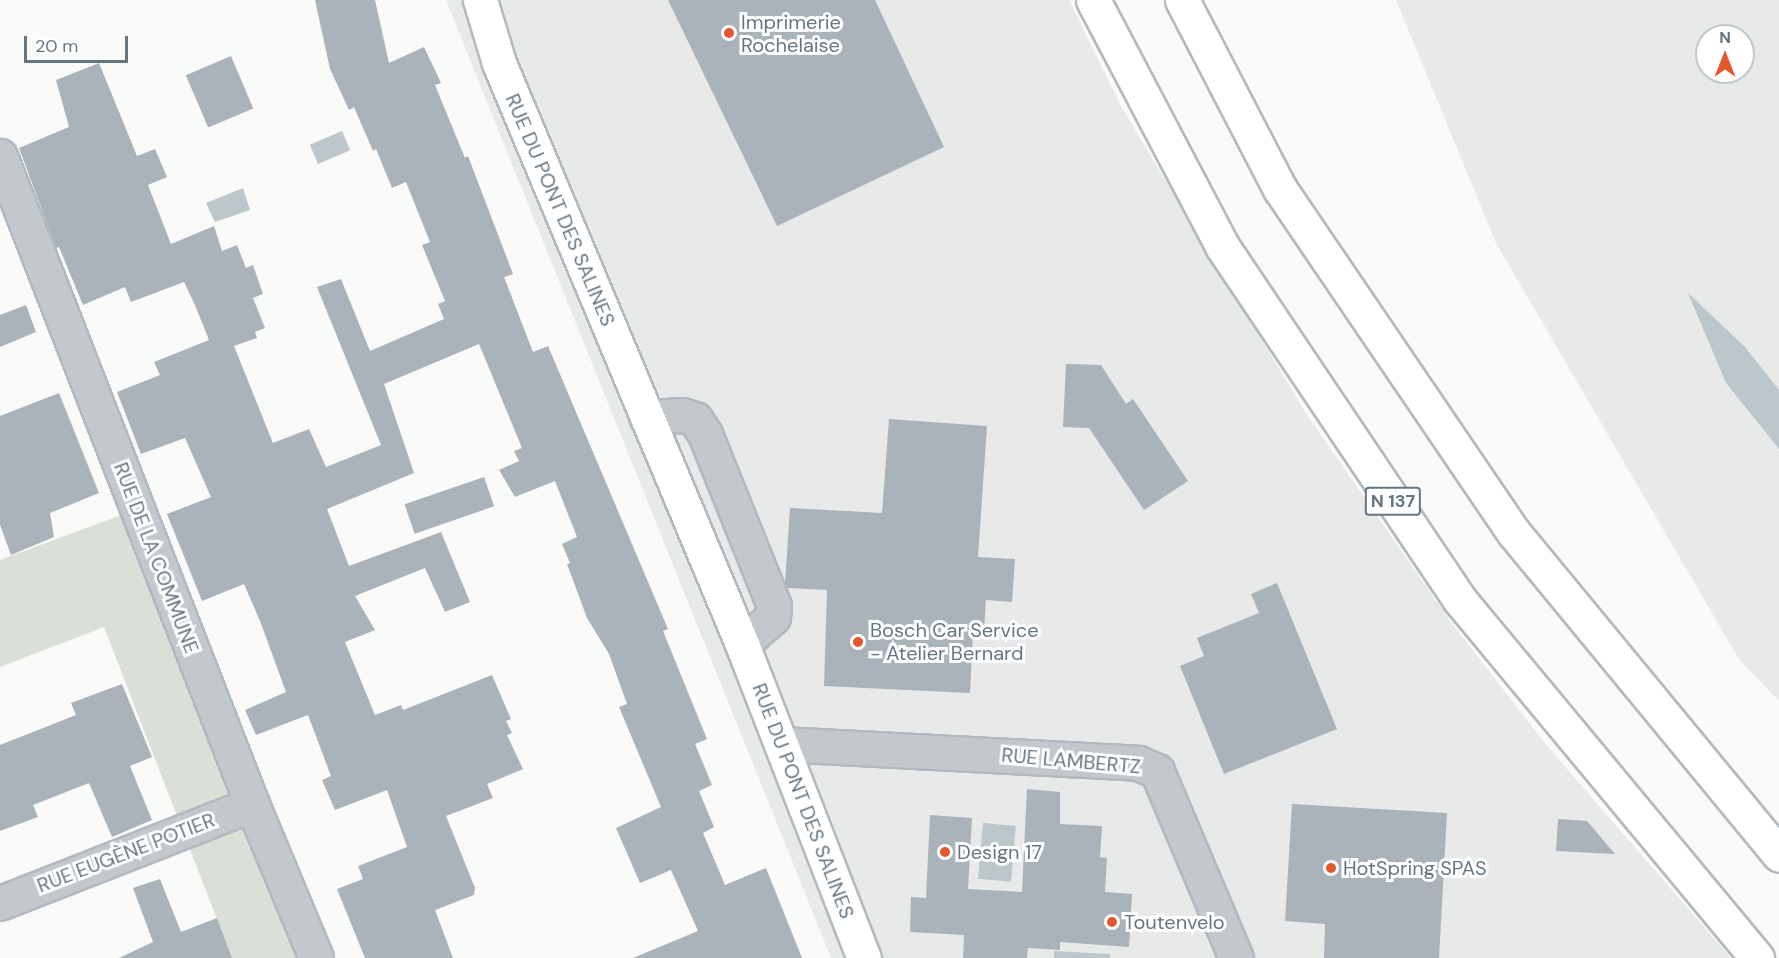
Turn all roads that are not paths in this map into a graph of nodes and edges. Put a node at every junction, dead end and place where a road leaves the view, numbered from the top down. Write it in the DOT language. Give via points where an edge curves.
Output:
graph roads {
  1 [pos="480,0"];
  2 [pos="1093,0"];
  3 [pos="1182,0"];
  4 [pos="0,156"];
  5 [pos="646,417"];
  6 [pos="742,644"];
  7 [pos="781,744"];
  8 [pos="252,804"];
  9 [pos="1779,855"];
  10 [pos="0,903"];
  11 [pos="316,958"];
  12 [pos="864,958"];
  13 [pos="1236,958"];
  14 [pos="1757,958"];
  1 -- 5 [label="main road, RUE DU PONT DES SALINES" via="499,63"];
  2 -- 14 [label="main road, N 137" via="1222,246 1459,598"];
  3 -- 9 [label="main road" via="1280,189 1514,532"];
  4 -- 8 [label="street, RUE DE LA COMMUNE"];
  5 -- 6 [label="main road, RUE DU PONT DES SALINES"];
  5 -- 6 [label="street" via="682,415 695,419 705,434 774,606 773,617"];
  6 -- 7 [label="main road, RUE DU PONT DES SALINES"];
  7 -- 12 [label="main road, RUE DU PONT DES SALINES"];
  7 -- 13 [label="street, RUE LAMBERTZ" via="1138,763 1157,771"];
  8 -- 10 [label="street, RUE EUGÈNE POTIER"];
  8 -- 11 [label="street, RUE DE LA COMMUNE"];
}
